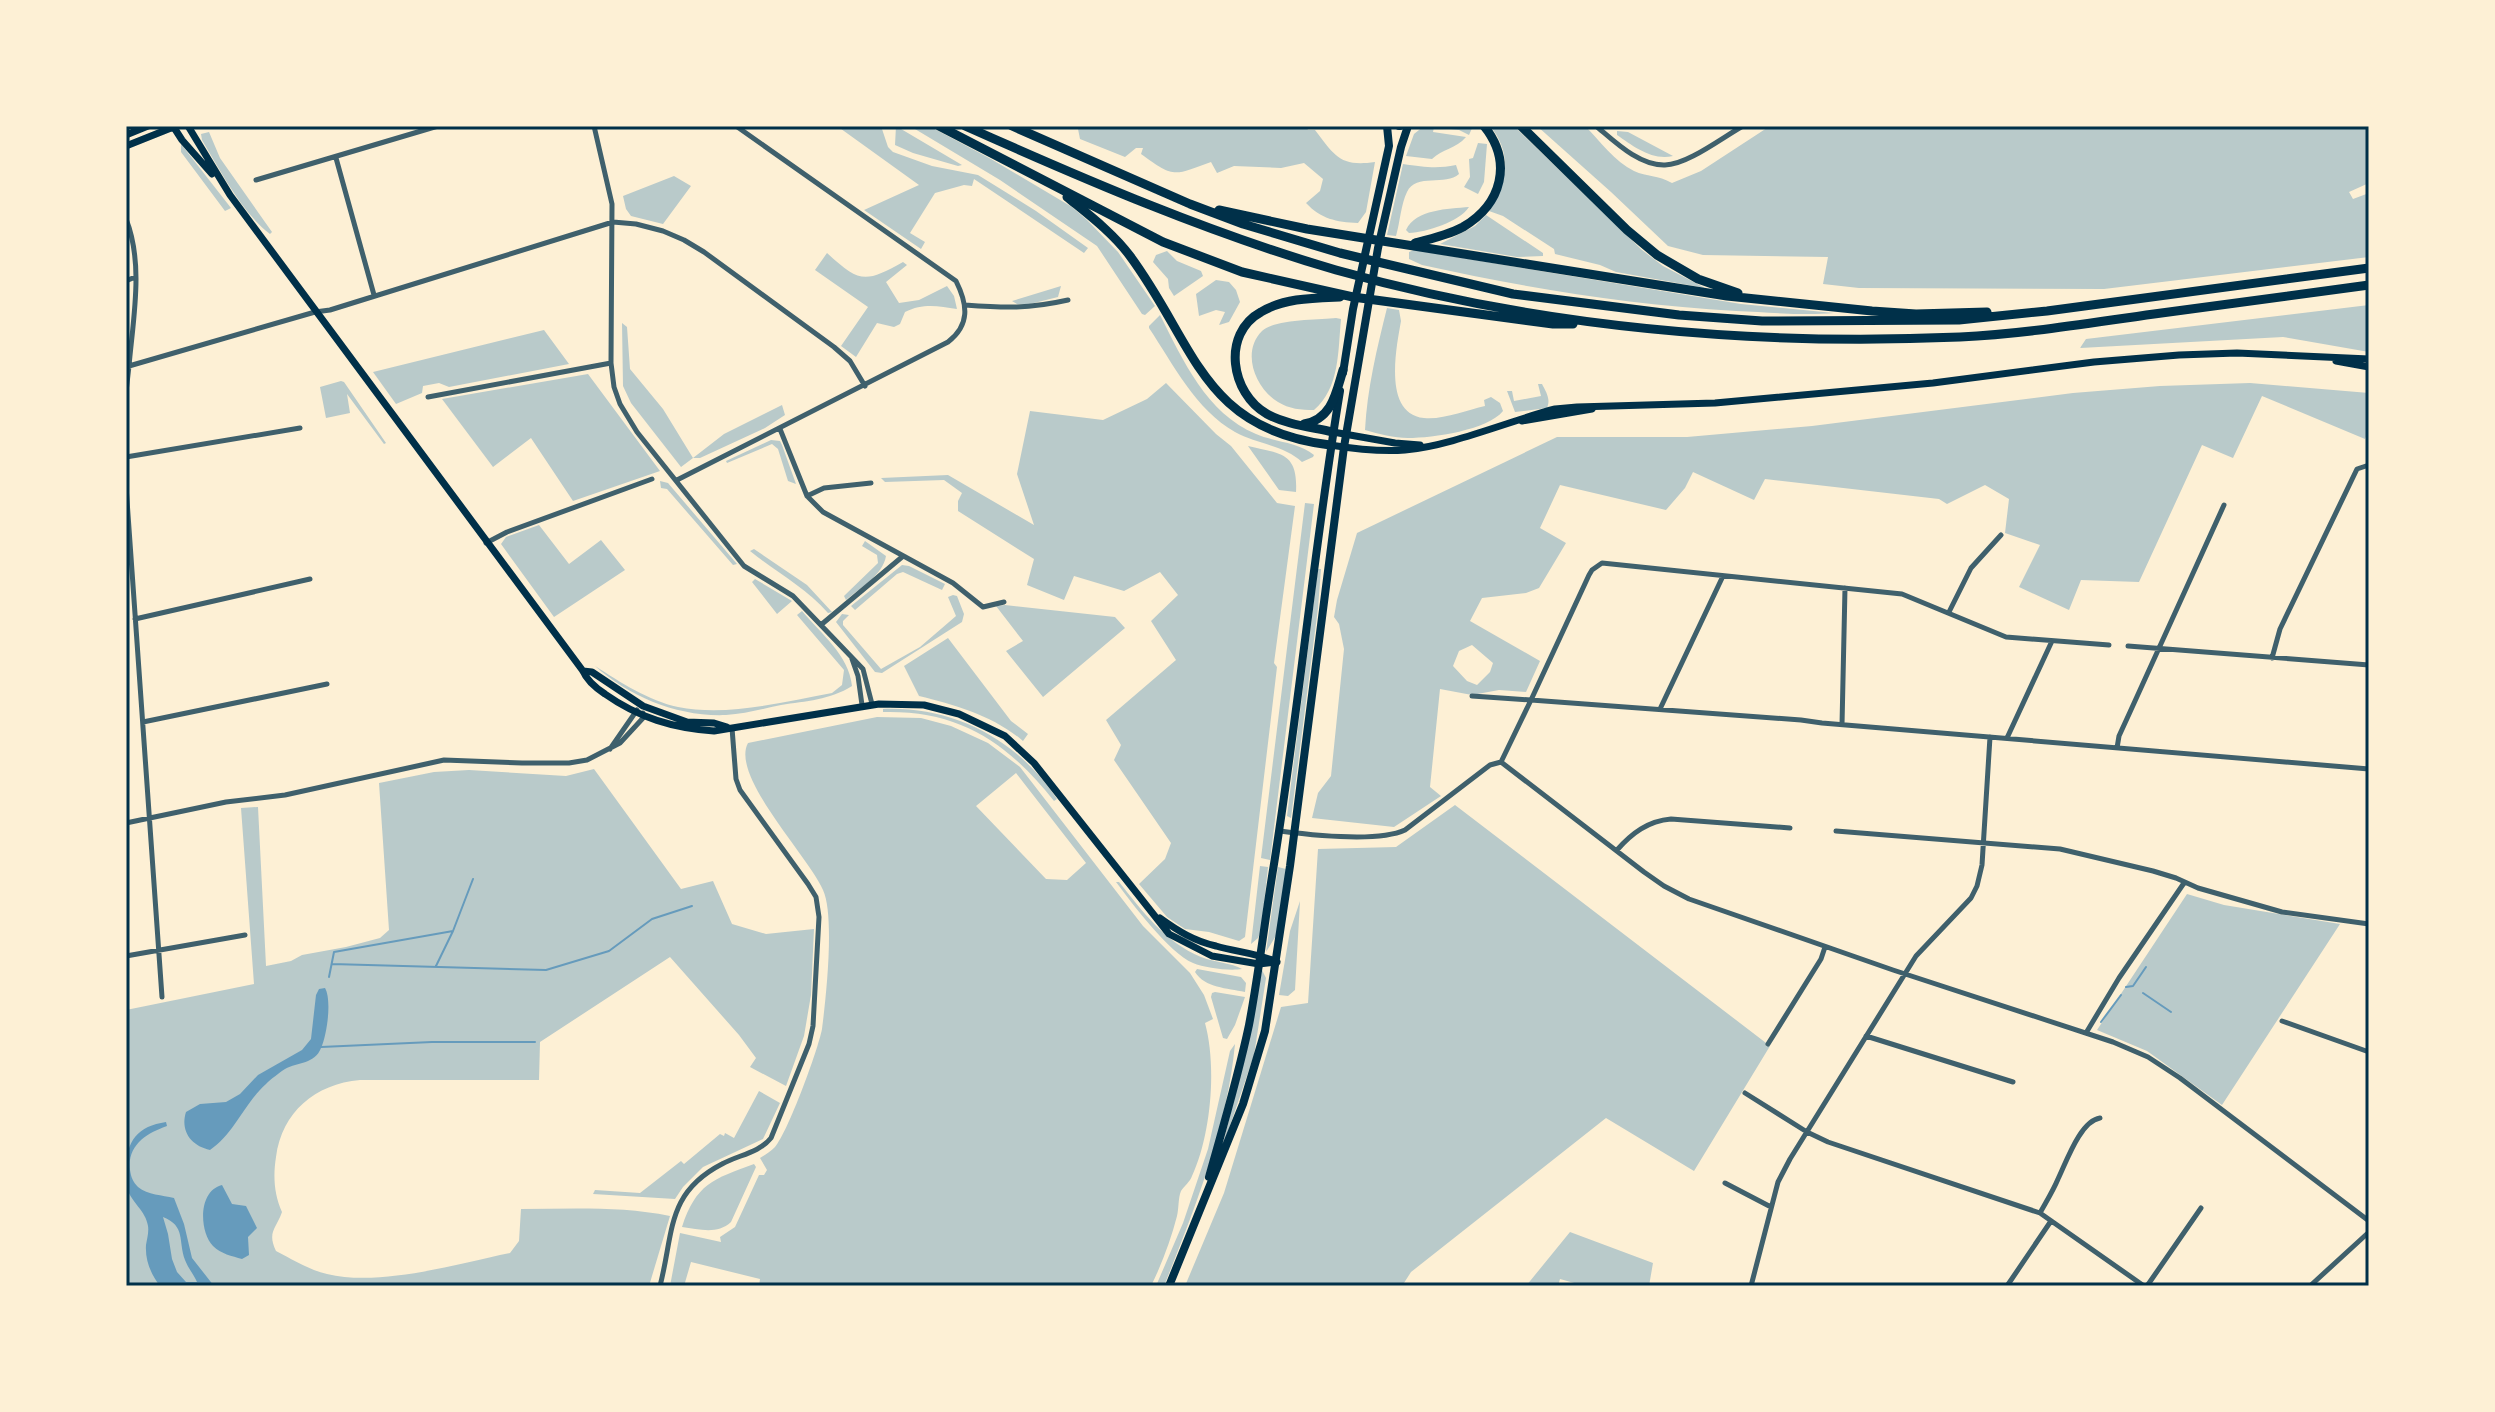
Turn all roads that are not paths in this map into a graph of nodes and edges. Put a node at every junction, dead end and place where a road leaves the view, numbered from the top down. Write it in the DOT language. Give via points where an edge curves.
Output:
graph roads {
  1 [pos="148,126"];
  2 [pos="175,126"];
  3 [pos="188,126"];
  4 [pos="438,126"];
  5 [pos="594,126"];
  6 [pos="736,126"];
  7 [pos="939,126"];
  8 [pos="965,126"];
  9 [pos="1012,126"];
  10 [pos="1387,126"];
  11 [pos="1408,126"];
  12 [pos="1484,126"];
  13 [pos="1521,126"];
  14 [pos="1596,126"];
  15 [pos="1743,126"];
  16 [pos="126,135"];
  17 [pos="126,146"];
  18 [pos="336,158"];
  19 [pos="256,180"];
  20 [pos="1049,182"];
  21 [pos="224,188"];
  22 [pos="1190,204"];
  23 [pos="126,219"];
  24 [pos="613,222"];
  25 [pos="1408,244"];
  26 [pos="2369,268"];
  27 [pos="135,277"];
  28 [pos="126,281"];
  29 [pos="2369,285"];
  30 [pos="374,295"];
  31 [pos="1332,295"];
  32 [pos="1068,300"];
  33 [pos="1769,301"];
  34 [pos="965,305"];
  35 [pos="2047,311"];
  36 [pos="315,312"];
  37 [pos="1599,323"];
  38 [pos="2318,358"];
  39 [pos="2369,359"];
  40 [pos="611,363"];
  41 [pos="129,366"];
  42 [pos="2369,367"];
  43 [pos="1343,370"];
  44 [pos="865,386"];
  45 [pos="126,392"];
  46 [pos="428,397"];
  47 [pos="1301,425"];
  48 [pos="300,428"];
  49 [pos="780,429"];
  50 [pos="1333,432"];
  51 [pos="1347,434"];
  52 [pos="1330,445"];
  53 [pos="1430,446"];
  54 [pos="1344,447"];
  55 [pos="126,457"];
  56 [pos="2369,465"];
  57 [pos="652,479"];
  58 [pos="676,481"];
  59 [pos="871,483"];
  60 [pos="126,486"];
  61 [pos="807,496"];
  62 [pos="2224,505"];
  63 [pos="2001,535"];
  64 [pos="486,543"];
  65 [pos="902,557"];
  66 [pos="1723,576"];
  67 [pos="310,579"];
  68 [pos="1845,588"];
  69 [pos="1004,602"];
  70 [pos="1949,612"];
  71 [pos="135,619"];
  72 [pos="822,624"];
  73 [pos="2052,641"];
  74 [pos="2109,645"];
  75 [pos="2128,646"];
  76 [pos="2159,649"];
  77 [pos="851,658"];
  78 [pos="2272,658"];
  79 [pos="2369,665"];
  80 [pos="583,671"];
  81 [pos="327,684"];
  82 [pos="1472,696"];
  83 [pos="1531,700"];
  84 [pos="872,704"];
  85 [pos="862,705"];
  86 [pos="643,706"];
  87 [pos="1660,709"];
  88 [pos="634,712"];
  89 [pos="644,717"];
  90 [pos="143,722"];
  91 [pos="1842,725"];
  92 [pos="730,727"];
  93 [pos="1990,737"];
  94 [pos="2007,738"];
  95 [pos="2117,748"];
  96 [pos="610,749"];
  97 [pos="1501,762"];
  98 [pos="2369,769"];
  99 [pos="150,818"];
  100 [pos="126,823"];
  101 [pos="1790,828"];
  102 [pos="1280,831"];
  103 [pos="1836,831"];
  104 [pos="1295,833"];
  105 [pos="1983,842"];
  106 [pos="1617,850"];
  107 [pos="2184,883"];
  108 [pos="1152,912"];
  109 [pos="2369,924"];
  110 [pos="245,935"];
  111 [pos="1825,947"];
  112 [pos="159,949"];
  113 [pos="1261,954"];
  114 [pos="126,956"];
  115 [pos="1277,962"];
  116 [pos="1259,964"];
  117 [pos="1905,974"];
  118 [pos="162,997"];
  119 [pos="2282,1021"];
  120 [pos="2085,1033"];
  121 [pos="1866,1036"];
  122 [pos="1768,1044"];
  123 [pos="2369,1052"];
  124 [pos="2013,1082"];
  125 [pos="1745,1093"];
  126 [pos="2100,1118"];
  127 [pos="1807,1132"];
  128 [pos="1725,1183"];
  129 [pos="1771,1207"];
  130 [pos="2201,1208"];
  131 [pos="1199,1213"];
  132 [pos="2040,1213"];
  133 [pos="2051,1221"];
  134 [pos="2369,1221"];
  135 [pos="2369,1232"];
  136 [pos="660,1286"];
  137 [pos="1169,1286"];
  138 [pos="1751,1286"];
  139 [pos="2007,1286"];
  140 [pos="2146,1286"];
  141 [pos="2310,1286"];
  1 -- 16 [label="main road"];
  2 -- 17 [label="main road"];
  2 -- 21 [label="main road"];
  3 -- 21 [label="main road"];
  4 -- 18 [label="street"];
  5 -- 24 [label="street"];
  6 -- 34 [label="street" via="956,281"];
  7 -- 20 [label="highway"];
  8 -- 37 [label="highway" via="1186,219 1336,270"];
  9 -- 22 [label="highway"];
  10 -- 43 [label="main road" via="1389,146"];
  11 -- 51 [label="main road" via="1378,248"];
  12 -- 25 [label="highway" via="1496,143 1501,167 1490,202 1451,232"];
  13 -- 33 [label="highway" via="1657,255 1698,279"];
  14 -- 15 [label="street" via="1623,148 1665,165"];
  18 -- 19 [label="street"];
  18 -- 30 [label="street"];
  20 -- 31 [label="highway" via="1199,257"];
  20 -- 52 [label="highway" via="1129,256 1221,397 1267,430"];
  21 -- 36 [label="main road"];
  22 -- 25 [label="highway"];
  22 -- 35 [label="highway" via="1410,271 1513,294 1666,314 1762,321 1959,320"];
  23 -- 27 [label="street"];
  24 -- 30 [label="street"];
  24 -- 40 [label="street"];
  24 -- 44 [label="street" via="663,231 704,252 842,354"];
  25 -- 33 [label="highway"];
  26 -- 35 [label="highway"];
  27 -- 28 [label="street"];
  27 -- 41 [label="street"];
  29 -- 37 [label="highway" via="1961,337 1764,337"];
  30 -- 36 [label="street"];
  31 -- 37 [label="highway" via="1553,324"];
  31 -- 47 [label="highway" via="1260,312 1238,341 1235,367 1245,394 1268,415"];
  32 -- 34 [label="street" via="1017,308"];
  33 -- 35 [label="highway" via="1916,314"];
  34 -- 44 [label="street" via="966,317 957,335"];
  36 -- 41 [label="street"];
  36 -- 64 [label="main road"];
  38 -- 39 [label="main road"];
  38 -- 42 [label="main road"];
  38 -- 53 [label="main road" via="2237,353 2153,356 1840,392 1598,408 1513,422"];
  40 -- 46 [label="street"];
  40 -- 58 [label="street" via="614,387 628,418"];
  41 -- 45 [label="street"];
  43 -- 47 [label="highway" via="1328,411"];
  43 -- 50 [label="main road"];
  44 -- 49 [label="street"];
  47 -- 50 [label="highway"];
  48 -- 55 [label="street"];
  49 -- 58 [label="street"];
  49 -- 61 [label="street"];
  50 -- 51 [label="main road"];
  50 -- 52 [label="main road"];
  51 -- 53 [label="main road"];
  51 -- 54 [label="main road"];
  52 -- 54 [label="main road"];
  52 -- 102 [label="main road"];
  53 -- 54 [label="main road"];
  54 -- 104 [label="main road"];
  56 -- 78 [label="street" via="2357,469 2280,629"];
  57 -- 64 [label="street"];
  58 -- 72 [label="street" via="744,566 793,596"];
  59 -- 61 [label="street" via="824,488"];
  60 -- 71 [label="street"];
  61 -- 65 [label="street" via="823,512"];
  62 -- 76 [label="street"];
  63 -- 70 [label="street" via="1971,568"];
  64 -- 80 [label="main road"];
  65 -- 69 [label="street" via="953,583 983,607"];
  65 -- 72 [label="street"];
  66 -- 68 [label="street"];
  66 -- 83 [label="street" via="1596,566"];
  66 -- 87 [label="street"];
  67 -- 71 [label="street"];
  68 -- 70 [label="street" via="1902,594"];
  68 -- 91 [label="street"];
  70 -- 73 [label="street" via="2006,637"];
  71 -- 90 [label="street"];
  72 -- 77 [label="street"];
  73 -- 74 [label="street"];
  73 -- 94 [label="street"];
  75 -- 76 [label="street"];
  76 -- 78 [label="street"];
  76 -- 95 [label="street"];
  77 -- 84 [label="street" via="865,673"];
  77 -- 85 [label="street"];
  78 -- 79 [label="street"];
  80 -- 86 [label="main road"];
  80 -- 88 [label="main road" via="601,692"];
  81 -- 90 [label="street"];
  82 -- 83 [label="street"];
  83 -- 87 [label="street"];
  83 -- 97 [label="street"];
  84 -- 85 [label="main road"];
  84 -- 108 [label="main road" via="941,709 1005,736 1034,763"];
  85 -- 92 [label="main road"];
  86 -- 88 [label="street"];
  86 -- 89 [label="street"];
  86 -- 92 [label="main road" via="687,722"];
  87 -- 91 [label="street"];
  88 -- 89 [label="main road"];
  88 -- 96 [label="street"];
  89 -- 92 [label="main road" via="688,729"];
  89 -- 96 [label="street"];
  90 -- 99 [label="street"];
  91 -- 93 [label="street"];
  92 -- 136 [label="street" via="740,790 817,901 815,1005 809,1044 774,1134 761,1148 698,1178 685,1192"];
  93 -- 94 [label="street"];
  93 -- 105 [label="street"];
  94 -- 95 [label="street"];
  95 -- 98 [label="street"];
  96 -- 99 [label="street" via="569,763 424,763 285,795"];
  97 -- 104 [label="street" via="1392,836"];
  97 -- 106 [label="street"];
  99 -- 100 [label="street"];
  99 -- 112 [label="street"];
  101 -- 106 [label="street" via="1659,820 1636,831"];
  102 -- 104 [label="street"];
  102 -- 113 [label="main road"];
  103 -- 105 [label="street"];
  104 -- 115 [label="main road"];
  105 -- 107 [label="street" via="2060,849"];
  105 -- 117 [label="street" via="1971,898"];
  106 -- 111 [label="street" via="1689,899"];
  107 -- 109 [label="street" via="2282,912"];
  107 -- 120 [label="street"];
  108 -- 113 [label="main road" via="1189,938"];
  108 -- 116 [label="main road" via="1169,934 1197,950"];
  110 -- 112 [label="street"];
  111 -- 117 [label="street"];
  111 -- 122 [label="street"];
  112 -- 114 [label="street"];
  112 -- 118 [label="street"];
  113 -- 115 [label="main road"];
  113 -- 116 [label="main road"];
  115 -- 116 [label="main road"];
  115 -- 131 [label="main road" via="1260,1052"];
  116 -- 131 [label="main road" via="1231,1101"];
  117 -- 120 [label="street"];
  117 -- 121 [label="street"];
  119 -- 123 [label="street"];
  120 -- 134 [label="street" via="2148,1057 2180,1078"];
  121 -- 124 [label="street"];
  121 -- 127 [label="street"];
  125 -- 127 [label="street"];
  126 -- 132 [label="street" via="2092,1120 2070,1150"];
  127 -- 129 [label="street" via="1778,1182"];
  127 -- 132 [label="street"];
  128 -- 129 [label="street"];
  129 -- 138 [label="street"];
  130 -- 140 [label="street"];
  131 -- 137 [label="main road"];
  132 -- 133 [label="street"];
  133 -- 139 [label="street"];
  133 -- 140 [label="street"];
  135 -- 141 [label="street"];
}
